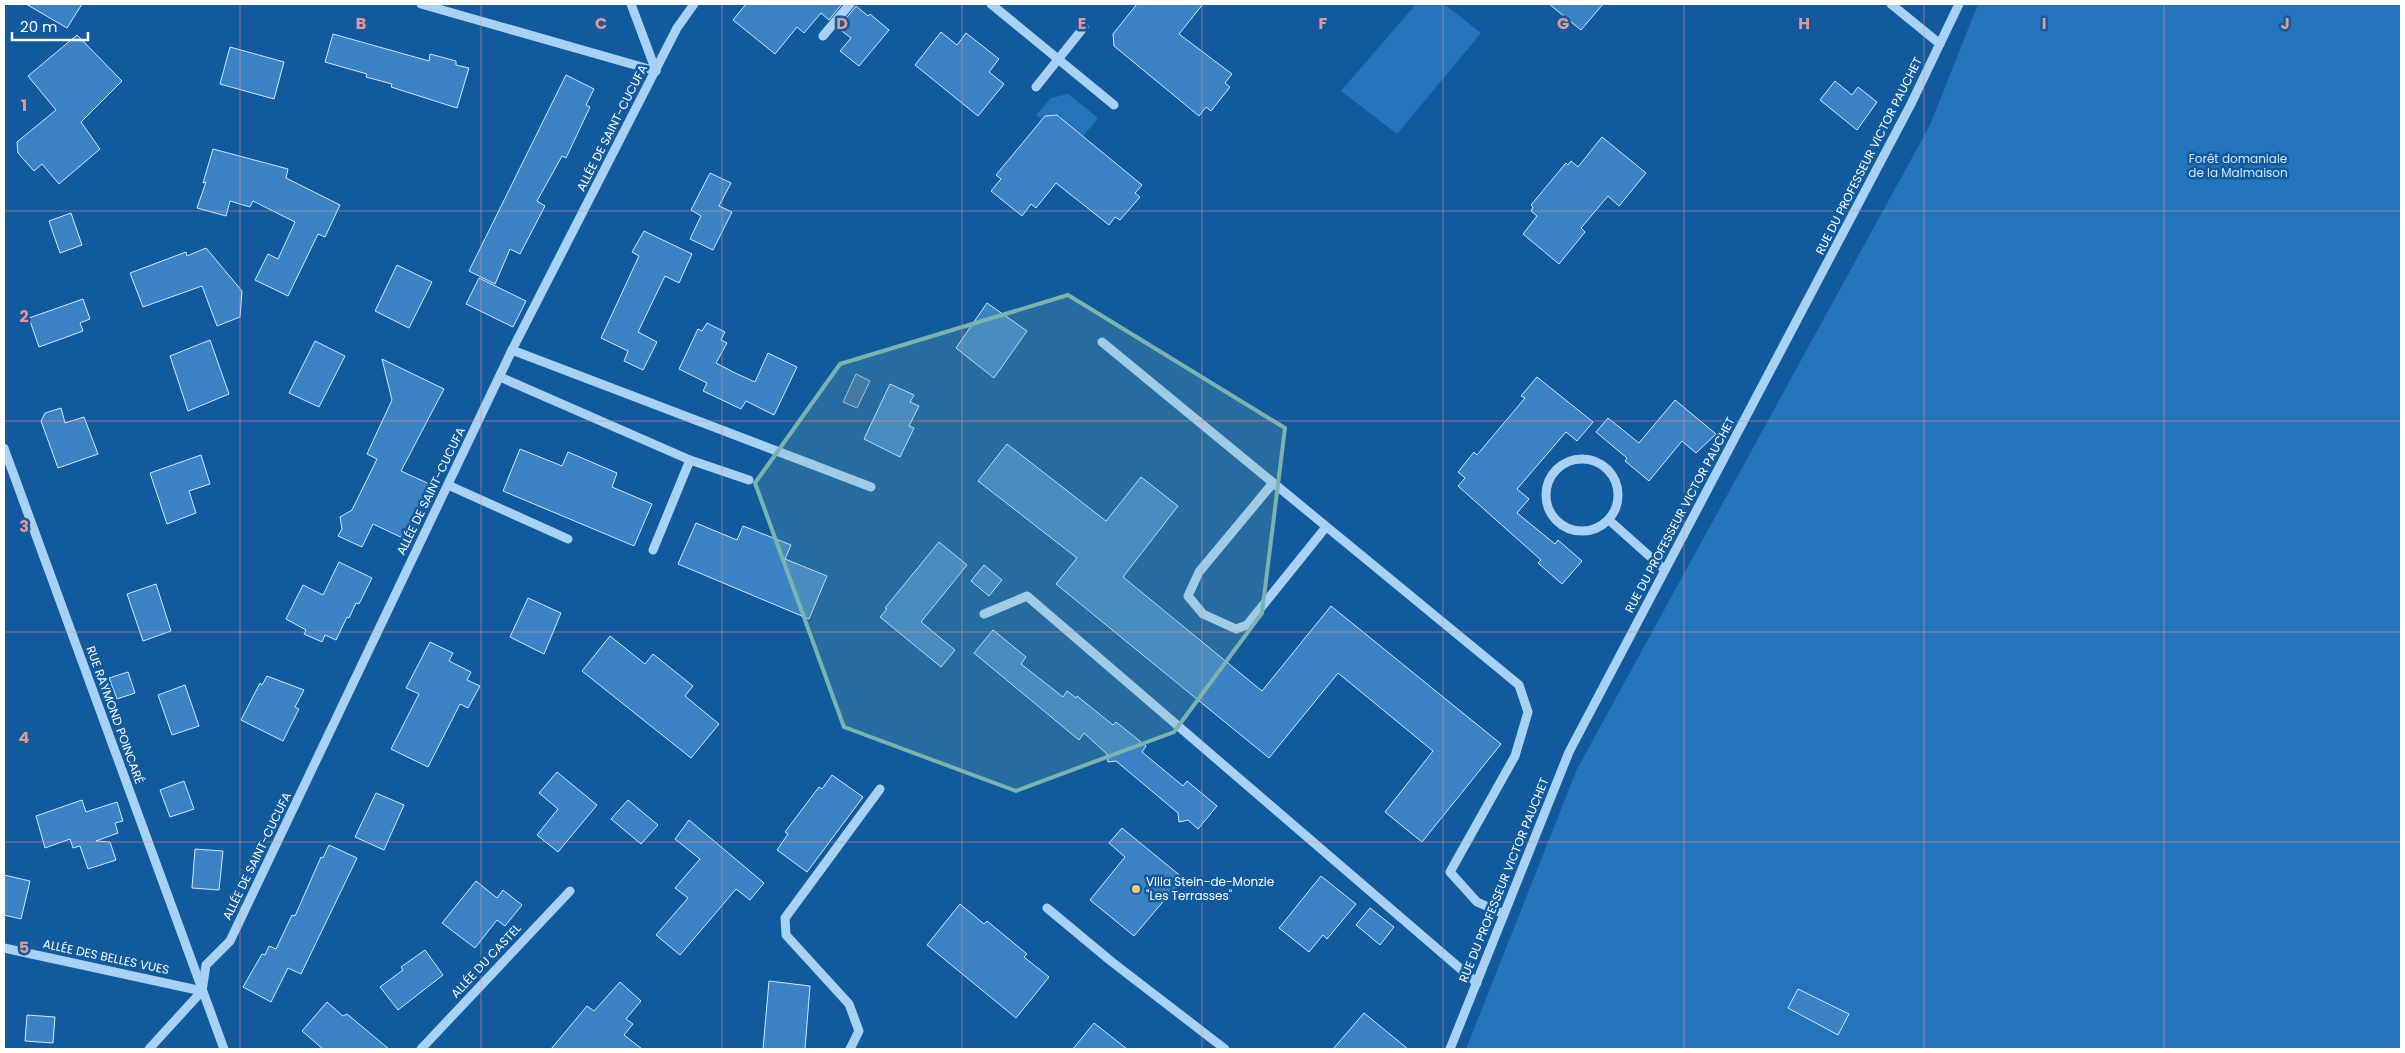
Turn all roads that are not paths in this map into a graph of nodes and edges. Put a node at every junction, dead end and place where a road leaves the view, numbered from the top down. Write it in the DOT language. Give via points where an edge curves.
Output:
graph roads {
  1 [pos="421,4"];
  2 [pos="631,4"];
  3 [pos="694,4"];
  4 [pos="850,4"];
  5 [pos="991,4"];
  6 [pos="1891,4"];
  7 [pos="1959,4"];
  8 [pos="1084,27"];
  9 [pos="823,36"];
  10 [pos="1940,44"];
  11 [pos="1058,59"];
  12 [pos="656,71"];
  13 [pos="1036,87"];
  14 [pos="1114,105"];
  15 [pos="1102,342"];
  16 [pos="512,350"];
  17 [pos="500,377"];
  18 [pos="4,448"];
  19 [pos="690,460"];
  20 [pos="749,480"];
  21 [pos="1273,483"];
  22 [pos="448,485"];
  23 [pos="871,487"];
  24 [pos="1608,520"];
  25 [pos="1326,527"];
  26 [pos="568,539"];
  27 [pos="653,550"];
  28 [pos="1665,570"];
  29 [pos="984,614"];
  30 [pos="880,789"];
  31 [pos="570,891"];
  32 [pos="1047,908"];
  33 [pos="1504,914"];
  34 [pos="4,948"];
  35 [pos="1476,983"];
  36 [pos="202,991"];
  37 [pos="149,1049"];
  38 [pos="224,1049"];
  39 [pos="421,1049"];
  40 [pos="850,1049"];
  41 [pos="1225,1049"];
  42 [pos="1450,1049"];
  1 -- 12 [label="street"];
  2 -- 12 [label="street"];
  3 -- 12 [label="street, ALLÉE DE SAINT-CUCUFA" via="677,28"];
  4 -- 9 [label="street"];
  5 -- 11 [label="street"];
  6 -- 10 [label="street"];
  7 -- 10 [label="street, RUE DU PROFESSEUR VICTOR PAUCHET"];
  8 -- 11 [label="street"];
  10 -- 28 [label="street, RUE DU PROFESSEUR VICTOR PAUCHET"];
  11 -- 13 [label="street"];
  11 -- 14 [label="street"];
  12 -- 16 [label="street, ALLÉE DE SAINT-CUCUFA"];
  15 -- 21 [label="street"];
  16 -- 17 [label="street, ALLÉE DE SAINT-CUCUFA"];
  16 -- 23 [label="street"];
  17 -- 19 [label="street"];
  17 -- 22 [label="street, ALLÉE DE SAINT-CUCUFA"];
  18 -- 36 [label="street, RUE RAYMOND POINCARÉ"];
  19 -- 20 [label="street"];
  19 -- 27 [label="street"];
  21 -- 25 [label="street"];
  21 -- 25 [label="street" via="1199,572 1188,596 1203,614 1236,629 1247,625"];
  22 -- 26 [label="street"];
  22 -- 36 [label="street, ALLÉE DE SAINT-CUCUFA" via="230,941 206,965"];
  24 -- 24 [label="street" via="1617,505 1619,493 1609,471 1600,463 1583,459 1565,463 1556,470 1546,491 1551,515 1559,524 1581,532 1593,530"];
  24 -- 28 [label="street"];
  25 -- 33 [label="street" via="1519,685 1528,712 1515,756 1450,872 1476,902"];
  28 -- 33 [label="street, RUE DU PROFESSEUR VICTOR PAUCHET" via="1569,752"];
  29 -- 35 [label="street" via="1027,596"];
  30 -- 40 [label="street" via="785,918 786,935 849,1004 859,1031"];
  31 -- 39 [label="street, ALLÉE DU CASTEL"];
  32 -- 41 [label="street"];
  33 -- 35 [label="street, RUE DU PROFESSEUR VICTOR PAUCHET"];
  34 -- 36 [label="street, ALLÉE DES BELLES VUES"];
  35 -- 42 [label="street, RUE DU PROFESSEUR VICTOR PAUCHET"];
  36 -- 37 [label="street"];
  36 -- 38 [label="street, RUE RAYMOND POINCARÉ"];
}
